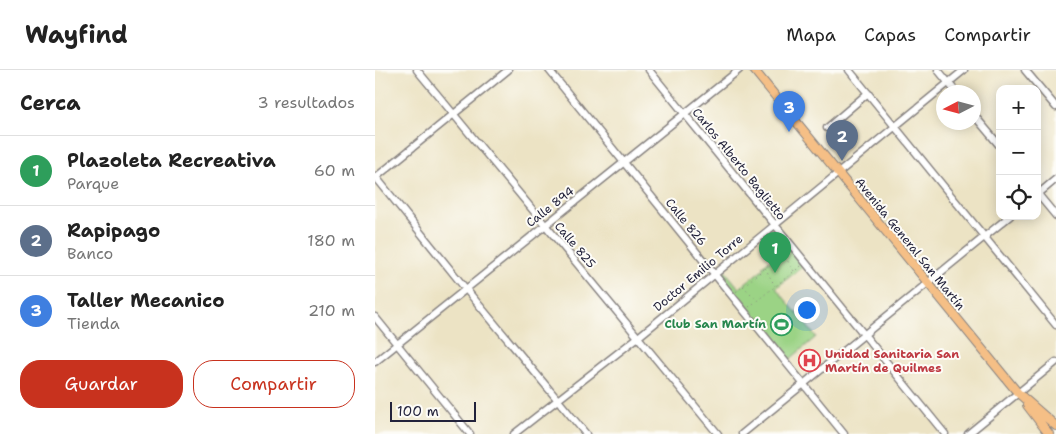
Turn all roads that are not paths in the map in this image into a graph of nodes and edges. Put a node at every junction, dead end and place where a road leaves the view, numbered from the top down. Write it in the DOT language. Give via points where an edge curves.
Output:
graph roads {
  1 [pos="417,70"];
  2 [pos="508,70"];
  3 [pos="549,70"];
  4 [pos="649,70"];
  5 [pos="739,70"];
  6 [pos="754,70"];
  7 [pos="849,70"];
  8 [pos="938,70"];
  9 [pos="964,70"];
  10 [pos="1025,70"];
  11 [pos="948,82"];
  12 [pos="950,85"];
  13 [pos="868,93"];
  14 [pos="1056,107"];
  15 [pos="685,114"];
  16 [pos="453,115"];
  17 [pos="981,123"];
  18 [pos="895,127"];
  19 [pos="827,128"];
  20 [pos="996,141"];
  21 [pos="624,162"];
  22 [pos="837,173"];
  23 [pos="375,177"];
  24 [pos="1056,179"];
  25 [pos="1041,192"];
  26 [pos="1041,198"];
  27 [pos="1056,216"];
  28 [pos="1005,220"];
  29 [pos="774,225"];
  30 [pos="545,226"];
  31 [pos="984,237"];
  32 [pos="714,274"];
  33 [pos="928,283"];
  34 [pos="465,288"];
  35 [pos="375,317"];
  36 [pos="1056,325"];
  37 [pos="865,336"];
  38 [pos="637,338"];
  39 [pos="397,344"];
  40 [pos="375,362"];
  41 [pos="1056,362"];
  42 [pos="804,384"];
  43 [pos="1018,393"];
  44 [pos="559,399"];
  45 [pos="1056,426"];
  46 [pos="470,434"];
  47 [pos="514,434"];
  48 [pos="586,434"];
  49 [pos="718,434"];
  50 [pos="742,434"];
  51 [pos="844,434"];
  52 [pos="945,434"];
  53 [pos="968,434"];
  54 [pos="1049,434"];
  1 -- 16 [label="street, Calle 825"];
  2 -- 16 [label="street"];
  3 -- 21 [label="street, Calle 826"];
  4 -- 15 [label="street, Carlos Alberto Baglietto"];
  5 -- 15 [label="street, Calle 894"];
  6 -- 22 [label="main road, Avenida General San Martín"];
  7 -- 13 [label="street"];
  8 -- 11 [label="street"];
  9 -- 11 [label="street, Doctor Emilio Torre"];
  10 -- 14 [label="street"];
  11 -- 12 [label="street"];
  11 -- 18 [label="street, Doctor Emilio Torre"];
  13 -- 18 [label="street"];
  13 -- 19 [label="street"];
  15 -- 21 [label="street, Calle 894"];
  15 -- 29 [label="street, Carlos Alberto Baglietto"];
  16 -- 23 [label="street"];
  16 -- 30 [label="street, Calle 825"];
  17 -- 20 [label="street"];
  18 -- 22 [label="street, Doctor Emilio Torre"];
  18 -- 31 [label="street"];
  21 -- 30 [label="street, Calle 894"];
  21 -- 32 [label="street, Calle 826"];
  22 -- 29 [label="street, Doctor Emilio Torre"];
  22 -- 33 [label="main road, Avenida General San Martín"];
  23 -- 34 [label="street"];
  24 -- 25 [label="street"];
  26 -- 27 [label="street"];
  28 -- 31 [label="street"];
  29 -- 32 [label="street, Doctor Emilio Torre"];
  29 -- 37 [label="street, Carlos Alberto Baglietto"];
  30 -- 34 [label="street, Calle 894"];
  30 -- 38 [label="street, Calle 825"];
  31 -- 33 [label="street"];
  31 -- 36 [label="street"];
  32 -- 38 [label="street, Doctor Emilio Torre"];
  32 -- 42 [label="street, Calle 826"];
  33 -- 37 [label="street"];
  33 -- 43 [label="main road, Avenida General San Martín"];
  34 -- 39 [label="street, Calle 894"];
  34 -- 44 [label="street"];
  35 -- 39 [label="street"];
  37 -- 42 [label="street"];
  37 -- 52 [label="street, Carlos Alberto Baglietto"];
  38 -- 44 [label="street, Doctor Emilio Torre"];
  38 -- 49 [label="street, Calle 825"];
  39 -- 40 [label="street, Calle 894"];
  39 -- 46 [label="street"];
  41 -- 43 [label="street"];
  42 -- 50 [label="street"];
  42 -- 51 [label="street, Calle 826"];
  43 -- 45 [label="main road, Avenida General San Martín"];
  43 -- 53 [label="street"];
  43 -- 54 [label="main road"];
  44 -- 47 [label="street, Doctor Emilio Torre"];
  44 -- 48 [label="street"];
}
